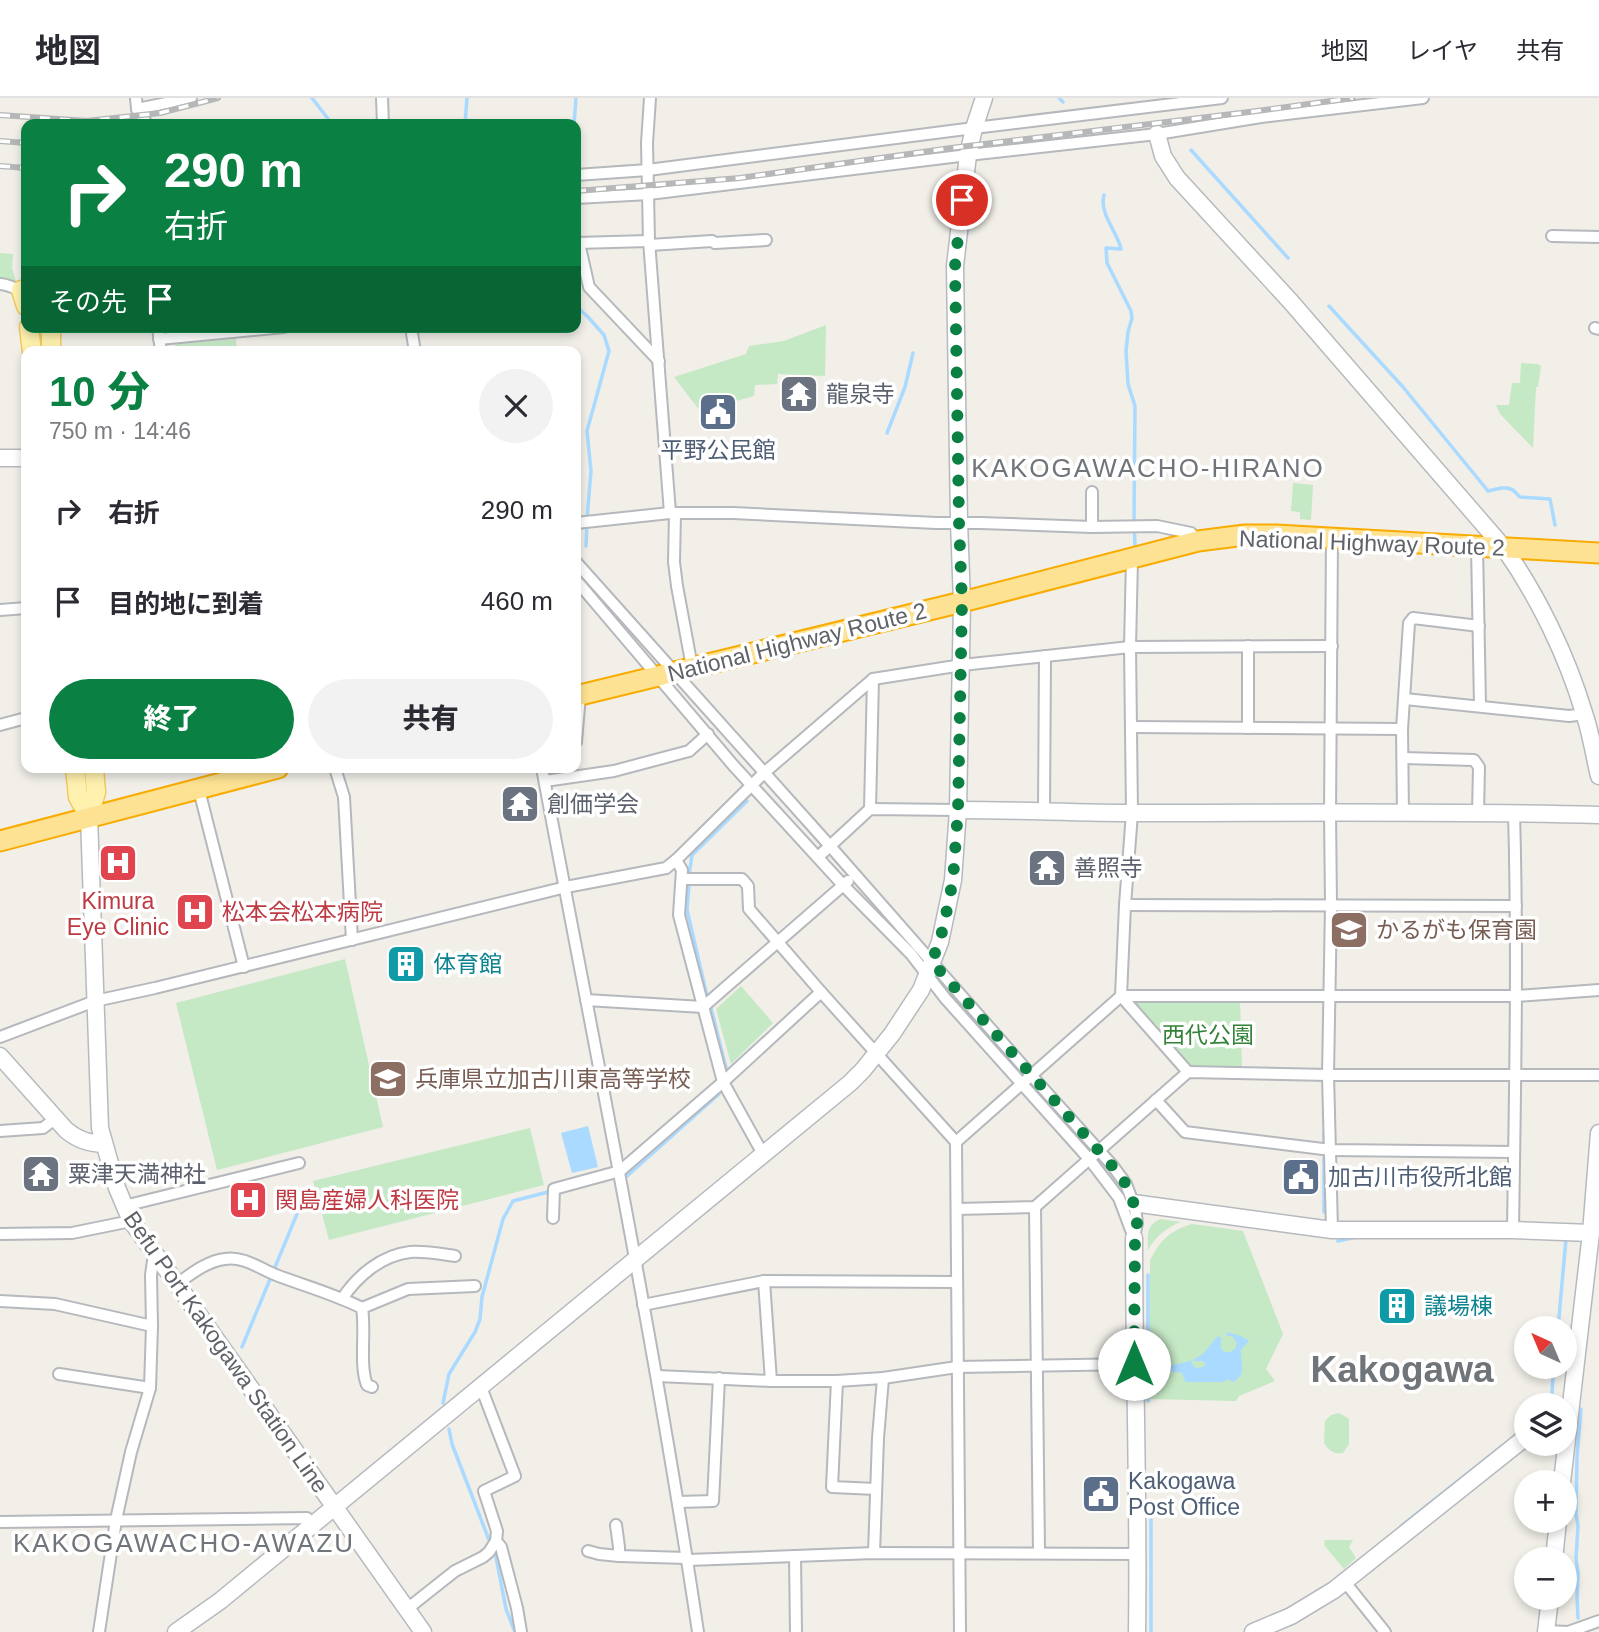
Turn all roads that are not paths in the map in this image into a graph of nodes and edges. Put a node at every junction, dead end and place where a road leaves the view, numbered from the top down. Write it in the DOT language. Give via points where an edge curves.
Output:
graph roads {
  1 [pos="191,98"];
  2 [pos="382,98"];
  3 [pos="650,98"];
  4 [pos="984,98"];
  5 [pos="1222,98"];
  6 [pos="1423,98"];
  7 [pos="136,103"];
  8 [pos="144,119"];
  9 [pos="383,119"];
  10 [pos="974,128"];
  11 [pos="1157,134"];
  12 [pos="968,155"];
  13 [pos="648,170"];
  14 [pos="581,175"];
  15 [pos="649,194"];
  16 [pos="581,198"];
  17 [pos="1552,236"];
  18 [pos="1599,237"];
  19 [pos="766,240"];
  20 [pos="581,243"];
  21 [pos="650,243"];
  22 [pos="581,255"];
  23 [pos="0,284"];
  24 [pos="21,293"];
  25 [pos="659,361"];
  26 [pos="0,458"];
  27 [pos="21,458"];
  28 [pos="1092,492"];
  29 [pos="673,513"];
  30 [pos="581,522"];
  31 [pos="959,522"];
  32 [pos="1092,527"];
  33 [pos="1332,538"];
  34 [pos="1198,541"];
  35 [pos="1477,547"];
  36 [pos="1504,548"];
  37 [pos="1599,553"];
  38 [pos="1132,559"];
  39 [pos="581,568"];
  40 [pos="581,585"];
  41 [pos="962,602"];
  42 [pos="21,608"];
  43 [pos="0,610"];
  44 [pos="1479,626"];
  45 [pos="1248,646"];
  46 [pos="1332,646"];
  47 [pos="1130,647"];
  48 [pos="1045,656"];
  49 [pos="962,665"];
  50 [pos="675,671"];
  51 [pos="873,679"];
  52 [pos="581,694"];
  53 [pos="1405,699"];
  54 [pos="1480,706"];
  55 [pos="1585,714"];
  56 [pos="21,719"];
  57 [pos="0,725"];
  58 [pos="1132,727"];
  59 [pos="1248,727"];
  60 [pos="1331,728"];
  61 [pos="1402,729"];
  62 [pos="708,734"];
  63 [pos="1403,758"];
  64 [pos="76,773"];
  65 [pos="94,773"];
  66 [pos="261,773"];
  67 [pos="337,773"];
  68 [pos="543,773"];
  69 [pos="573,773"];
  70 [pos="581,773"];
  71 [pos="764,773"];
  72 [pos="1599,776"];
  73 [pos="545,781"];
  74 [pos="752,785"];
  75 [pos="199,790"];
  76 [pos="870,809"];
  77 [pos="958,810"];
  78 [pos="1044,810"];
  79 [pos="1132,813"];
  80 [pos="1330,813"];
  81 [pos="1403,813"];
  82 [pos="1478,813"];
  83 [pos="1514,813"];
  84 [pos="1599,815"];
  85 [pos="89,817"];
  86 [pos="0,841"];
  87 [pos="830,846"];
  88 [pos="818,857"];
  89 [pos="676,860"];
  90 [pos="855,874"];
  91 [pos="682,879"];
  92 [pos="843,885"];
  93 [pos="566,887"];
  94 [pos="1125,905"];
  95 [pos="1331,905"];
  96 [pos="1517,906"];
  97 [pos="352,940"];
  98 [pos="778,942"];
  99 [pos="244,967"];
  100 [pos="930,969"];
  101 [pos="1599,990"];
  102 [pos="821,992"];
  103 [pos="1121,996"];
  104 [pos="1516,996"];
  105 [pos="1331,997"];
  106 [pos="586,1000"];
  107 [pos="95,1001"];
  108 [pos="703,1007"];
  109 [pos="0,1037"];
  110 [pos="877,1054"];
  111 [pos="0,1056"];
  112 [pos="1188,1072"];
  113 [pos="1328,1074"];
  114 [pos="1515,1074"];
  115 [pos="1031,1075"];
  116 [pos="1599,1075"];
  117 [pos="723,1082"];
  118 [pos="1022,1083"];
  119 [pos="1156,1101"];
  120 [pos="56,1118"];
  121 [pos="0,1131"];
  122 [pos="1599,1133"];
  123 [pos="956,1142"];
  124 [pos="104,1144"];
  125 [pos="1331,1150"];
  126 [pos="1100,1151"];
  127 [pos="1514,1153"];
  128 [pos="764,1154"];
  129 [pos="1090,1160"];
  130 [pos="299,1164"];
  131 [pos="620,1171"];
  132 [pos="1129,1203"];
  133 [pos="1035,1207"];
  134 [pos="957,1209"];
  135 [pos="127,1214"];
  136 [pos="553,1218"];
  137 [pos="1127,1219"];
  138 [pos="1332,1230"];
  139 [pos="1513,1230"];
  140 [pos="1591,1233"];
  141 [pos="0,1234"];
  142 [pos="1135,1238"];
  143 [pos="154,1254"];
  144 [pos="455,1256"];
  145 [pos="635,1260"];
  146 [pos="764,1281"];
  147 [pos="957,1282"];
  148 [pos="177,1284"];
  149 [pos="475,1286"];
  150 [pos="342,1299"];
  151 [pos="0,1301"];
  152 [pos="643,1305"];
  153 [pos="362,1308"];
  154 [pos="152,1326"];
  155 [pos="1134,1364"];
  156 [pos="1038,1366"];
  157 [pos="957,1367"];
  158 [pos="59,1374"];
  159 [pos="657,1376"];
  160 [pos="719,1378"];
  161 [pos="883,1378"];
  162 [pos="771,1381"];
  163 [pos="837,1381"];
  164 [pos="372,1387"];
  165 [pos="481,1387"];
  166 [pos="150,1388"];
  167 [pos="1570,1393"];
  168 [pos="1514,1447"];
  169 [pos="876,1489"];
  170 [pos="678,1502"];
  171 [pos="335,1507"];
  172 [pos="116,1520"];
  173 [pos="0,1522"];
  174 [pos="312,1525"];
  175 [pos="616,1525"];
  176 [pos="496,1541"];
  177 [pos="588,1551"];
  178 [pos="874,1553"];
  179 [pos="960,1553"];
  180 [pos="1039,1553"];
  181 [pos="1138,1554"];
  182 [pos="619,1556"];
  183 [pos="794,1556"];
  184 [pos="688,1559"];
  185 [pos="1345,1582"];
  186 [pos="407,1609"];
  187 [pos="1549,1610"];
  188 [pos="1599,1621"];
  189 [pos="1280,1627"];
  190 [pos="1546,1631"];
  191 [pos="99,1632"];
  192 [pos="177,1632"];
  193 [pos="423,1632"];
  194 [pos="521,1632"];
  195 [pos="698,1632"];
  196 [pos="796,1632"];
  197 [pos="960,1632"];
  198 [pos="1137,1632"];
  199 [pos="1253,1632"];
  200 [pos="1385,1632"];
  201 [pos="1568,1632"];
  1 -- 7 [label="street"];
  2 -- 9 [label="street"];
  3 -- 13 [label="street"];
  4 -- 10 [label="street"];
  5 -- 10 [label="street"];
  6 -- 11 [label="street"];
  7 -- 8 [label="street"];
  10 -- 12 [label="street"];
  10 -- 13 [label="street"];
  11 -- 12 [label="street"];
  11 -- 36 [label="street" via="1163,156 1177,178"];
  12 -- 15 [label="street"];
  12 -- 31 [label="street" via="955,266"];
  13 -- 14 [label="street"];
  13 -- 15 [label="street"];
  15 -- 16 [label="street"];
  15 -- 21 [label="street"];
  17 -- 18 [label="street"];
  19 -- 21 [label="street"];
  20 -- 21 [label="street"];
  21 -- 25 [label="street"];
  22 -- 25 [label="street" via="589,287"];
  23 -- 24 [label="street"];
  25 -- 29 [label="street"];
  26 -- 27 [label="street"];
  28 -- 32 [label="street"];
  29 -- 30 [label="street"];
  29 -- 31 [label="street"];
  29 -- 50 [label="street"];
  31 -- 32 [label="street"];
  31 -- 41 [label="street"];
  32 -- 34 [label="street" via="1157,526 1191,533"];
  33 -- 34 [label="highway, National Highway Route 2" via="1254,535"];
  33 -- 35 [label="highway, National Highway Route 2"];
  33 -- 46 [label="street"];
  34 -- 38 [label="highway, National Highway Route 2"];
  35 -- 36 [label="highway, National Highway Route 2"];
  35 -- 44 [label="street"];
  36 -- 37 [label="highway, National Highway Route 2"];
  36 -- 55 [label="street" via="1542,612"];
  38 -- 41 [label="highway, National Highway Route 2"];
  38 -- 47 [label="street"];
  39 -- 50 [label="street"];
  40 -- 50 [label="street"];
  41 -- 49 [label="street"];
  41 -- 50 [label="highway, National Highway Route 2"];
  42 -- 43 [label="street"];
  44 -- 53 [label="street" via="1413,618"];
  44 -- 54 [label="street"];
  45 -- 46 [label="street"];
  45 -- 47 [label="street"];
  45 -- 59 [label="street"];
  46 -- 60 [label="street"];
  47 -- 48 [label="street"];
  47 -- 58 [label="street"];
  48 -- 49 [label="street"];
  48 -- 78 [label="street"];
  49 -- 51 [label="street"];
  49 -- 77 [label="street"];
  50 -- 52 [label="highway, National Highway Route 2"];
  50 -- 62 [label="street"];
  50 -- 71 [label="street"];
  51 -- 71 [label="street"];
  51 -- 76 [label="street"];
  53 -- 54 [label="street"];
  53 -- 61 [label="street"];
  54 -- 55 [label="street"];
  55 -- 72 [label="street"];
  56 -- 57 [label="street"];
  58 -- 59 [label="street"];
  58 -- 79 [label="street"];
  59 -- 60 [label="street"];
  60 -- 61 [label="street"];
  60 -- 80 [label="street"];
  61 -- 63 [label="street"];
  62 -- 70 [label="street" via="689,751 614,771"];
  62 -- 74 [label="street"];
  63 -- 81 [label="street"];
  63 -- 82 [label="street" via="1474,760 1479,766"];
  64 -- 85 [label="main road" via="78,797"];
  65 -- 85 [label="main road" via="96,792"];
  66 -- 75 [label="highway"];
  67 -- 97 [label="street" via="344,797"];
  68 -- 73 [label="street"];
  69 -- 73 [label="street"];
  71 -- 74 [label="street"];
  71 -- 87 [label="street"];
  73 -- 93 [label="street"];
  74 -- 88 [label="street"];
  74 -- 89 [label="street"];
  75 -- 85 [label="highway"];
  75 -- 99 [label="street"];
  76 -- 77 [label="street"];
  76 -- 87 [label="street"];
  77 -- 78 [label="street"];
  77 -- 100 [label="street" via="953,880"];
  78 -- 79 [label="street"];
  79 -- 80 [label="street"];
  79 -- 94 [label="street"];
  80 -- 81 [label="street"];
  80 -- 95 [label="street"];
  81 -- 82 [label="street"];
  82 -- 83 [label="street"];
  83 -- 84 [label="street"];
  83 -- 96 [label="street"];
  85 -- 86 [label="highway"];
  85 -- 107 [label="street, Befu Port Kakogawa Station Line"];
  87 -- 88 [label="street"];
  87 -- 90 [label="street"];
  88 -- 92 [label="street"];
  89 -- 91 [label="street"];
  89 -- 93 [label="street" via="666,868"];
  90 -- 92 [label="street"];
  90 -- 100 [label="street"];
  91 -- 98 [label="street" via="742,880 748,886 749,909"];
  91 -- 108 [label="street" via="679,915"];
  92 -- 98 [label="street"];
  92 -- 100 [label="street"];
  93 -- 97 [label="street"];
  93 -- 106 [label="street"];
  94 -- 95 [label="street"];
  94 -- 103 [label="street"];
  95 -- 96 [label="street"];
  95 -- 105 [label="street"];
  96 -- 104 [label="street"];
  97 -- 99 [label="street"];
  98 -- 102 [label="street"];
  98 -- 108 [label="street"];
  99 -- 107 [label="street"];
  100 -- 110 [label="street"];
  100 -- 115 [label="street"];
  100 -- 118 [label="street" via="945,998"];
  101 -- 104 [label="street"];
  102 -- 110 [label="street"];
  102 -- 117 [label="street"];
  103 -- 105 [label="street"];
  103 -- 112 [label="street"];
  103 -- 115 [label="street"];
  104 -- 105 [label="street"];
  104 -- 114 [label="street"];
  105 -- 113 [label="street"];
  106 -- 108 [label="street"];
  106 -- 131 [label="street"];
  107 -- 109 [label="street"];
  107 -- 124 [label="street, Befu Port Kakogawa Station Line"];
  108 -- 117 [label="street"];
  110 -- 123 [label="street"];
  110 -- 128 [label="street" via="850,1083"];
  111 -- 120 [label="street"];
  112 -- 113 [label="street"];
  112 -- 119 [label="street"];
  113 -- 114 [label="street"];
  113 -- 125 [label="street"];
  114 -- 116 [label="street"];
  114 -- 127 [label="street"];
  115 -- 118 [label="street"];
  115 -- 126 [label="street"];
  117 -- 128 [label="street"];
  117 -- 131 [label="street"];
  118 -- 123 [label="street"];
  118 -- 129 [label="street"];
  119 -- 125 [label="street" via="1185,1132"];
  119 -- 126 [label="street"];
  120 -- 121 [label="street" via="43,1128"];
  120 -- 124 [label="street" via="76,1138"];
  122 -- 140 [label="street"];
  123 -- 134 [label="street"];
  124 -- 135 [label="street, Befu Port Kakogawa Station Line"];
  125 -- 127 [label="street"];
  125 -- 138 [label="street"];
  126 -- 129 [label="street"];
  126 -- 132 [label="street" via="1122,1177"];
  127 -- 139 [label="street"];
  128 -- 145 [label="street"];
  129 -- 132 [label="street"];
  129 -- 133 [label="street"];
  130 -- 135 [label="street"];
  131 -- 136 [label="street" via="554,1189"];
  131 -- 145 [label="street"];
  132 -- 137 [label="street"];
  132 -- 137 [label="street"];
  132 -- 138 [label="street"];
  132 -- 142 [label="street" via="1137,1223"];
  133 -- 134 [label="street"];
  133 -- 156 [label="street"];
  134 -- 147 [label="street"];
  135 -- 141 [label="street" via="72,1234"];
  135 -- 143 [label="street, Befu Port Kakogawa Station Line"];
  137 -- 142 [label="street"];
  138 -- 139 [label="street"];
  139 -- 140 [label="street"];
  140 -- 167 [label="street"];
  142 -- 155 [label="street"];
  143 -- 148 [label="street, Befu Port Kakogawa Station Line"];
  143 -- 154 [label="street"];
  144 -- 150 [label="street" via="412,1252 395,1256 364,1273"];
  145 -- 152 [label="street"];
  145 -- 165 [label="street"];
  146 -- 147 [label="street"];
  146 -- 152 [label="street"];
  146 -- 162 [label="street"];
  147 -- 157 [label="street"];
  148 -- 150 [label="street" via="207,1264 237,1258"];
  148 -- 171 [label="street, Befu Port Kakogawa Station Line"];
  149 -- 153 [label="street" via="408,1289"];
  150 -- 153 [label="street"];
  151 -- 154 [label="street" via="55,1304"];
  152 -- 159 [label="street"];
  153 -- 164 [label="street" via="364,1376 366,1385"];
  154 -- 166 [label="street"];
  155 -- 156 [label="street"];
  155 -- 181 [label="street"];
  156 -- 157 [label="street"];
  156 -- 180 [label="street"];
  157 -- 161 [label="street"];
  157 -- 179 [label="street"];
  158 -- 166 [label="street" via="88,1374"];
  159 -- 160 [label="street"];
  159 -- 170 [label="street"];
  160 -- 162 [label="street"];
  160 -- 170 [label="street" via="713,1501"];
  161 -- 163 [label="street"];
  161 -- 169 [label="street"];
  162 -- 163 [label="street"];
  163 -- 169 [label="street" via="832,1487"];
  165 -- 171 [label="street"];
  165 -- 176 [label="street" via="515,1476 484,1491"];
  166 -- 172 [label="street"];
  168 -- 185 [label="street"];
  169 -- 178 [label="street"];
  170 -- 184 [label="street"];
  171 -- 174 [label="street"];
  171 -- 186 [label="street, Befu Port Kakogawa Station Line"];
  172 -- 173 [label="street"];
  172 -- 174 [label="street" via="307,1518"];
  172 -- 191 [label="street"];
  174 -- 192 [label="street"];
  175 -- 182 [label="street"];
  176 -- 186 [label="street" via="483,1557 455,1571"];
  176 -- 194 [label="street"];
  177 -- 182 [label="street"];
  178 -- 179 [label="street"];
  178 -- 183 [label="street"];
  179 -- 180 [label="street"];
  179 -- 197 [label="street"];
  180 -- 181 [label="street"];
  181 -- 198 [label="street"];
  182 -- 184 [label="street"];
  183 -- 184 [label="street"];
  183 -- 196 [label="street"];
  184 -- 195 [label="street"];
  185 -- 189 [label="street"];
  185 -- 200 [label="street"];
  186 -- 193 [label="street, Befu Port Kakogawa Station Line"];
  187 -- 190 [label="street"];
  188 -- 201 [label="street"];
  189 -- 199 [label="street"];
  190 -- 201 [label="street"];
}
